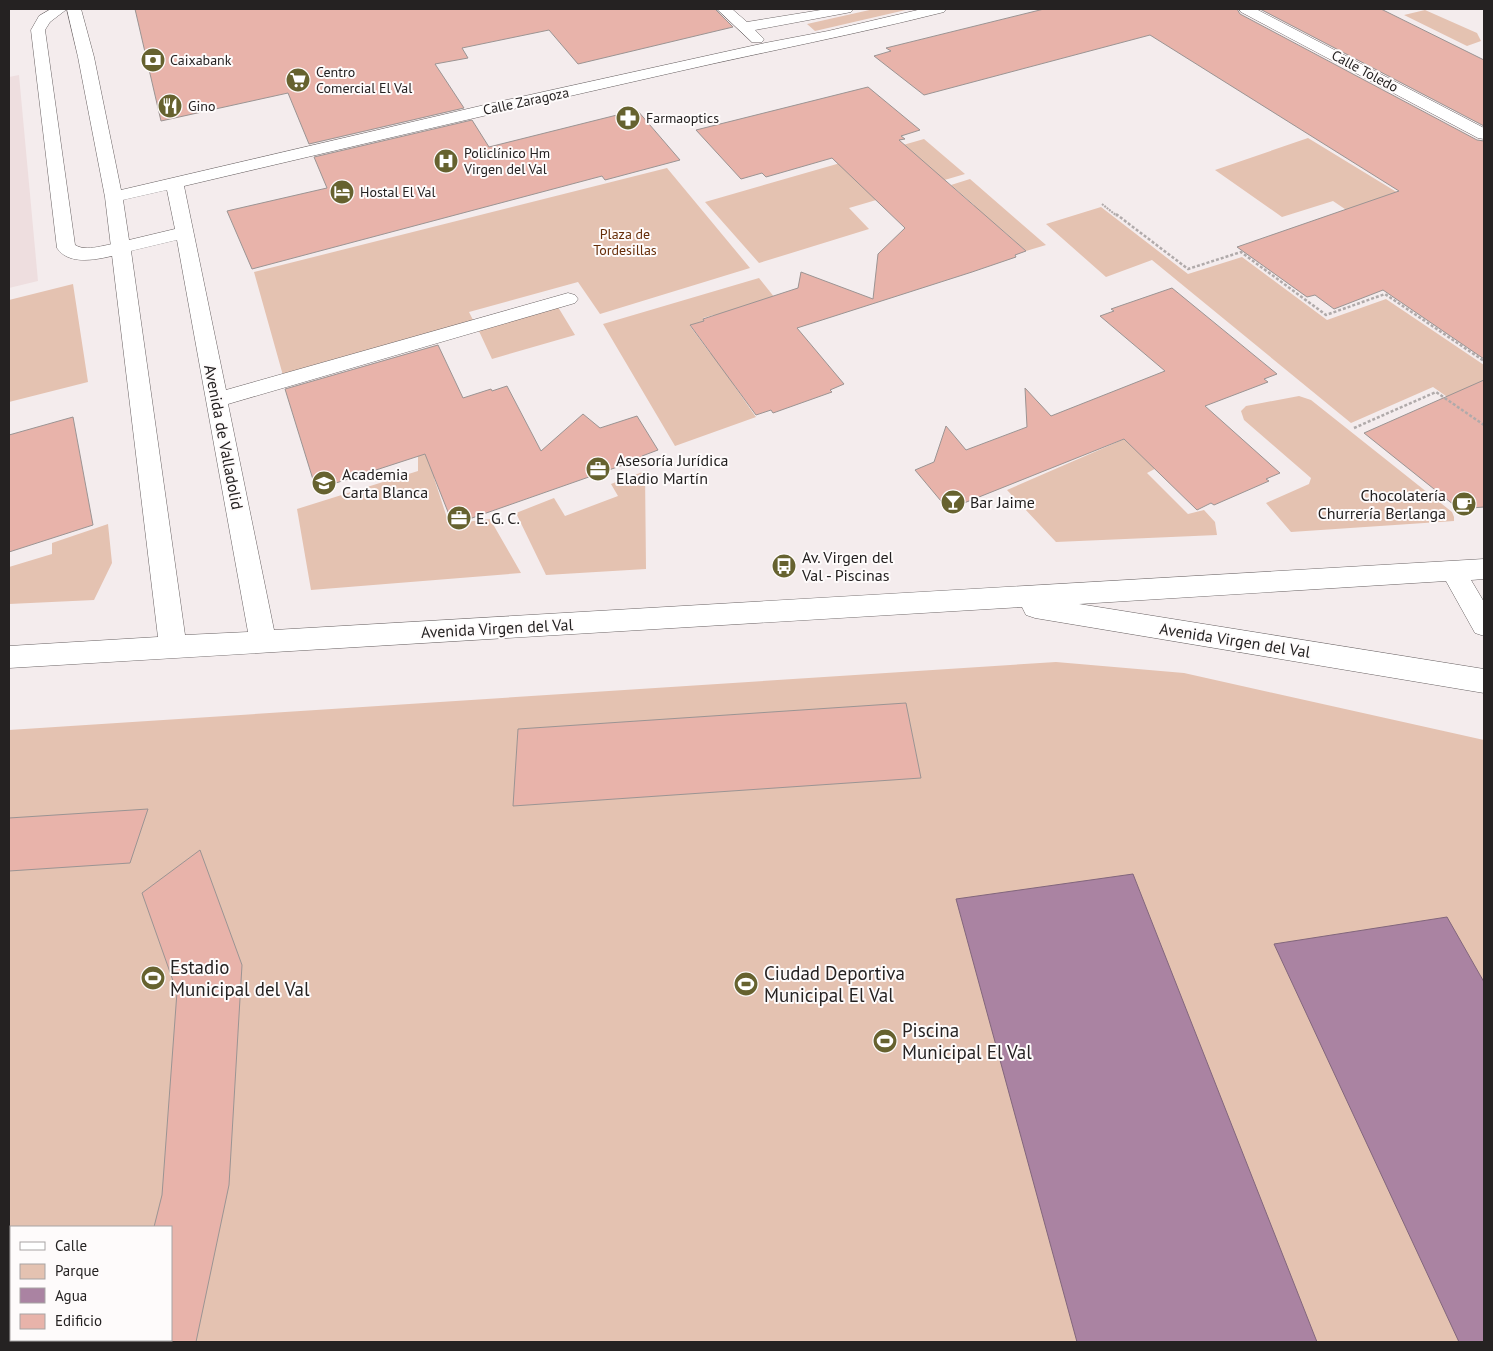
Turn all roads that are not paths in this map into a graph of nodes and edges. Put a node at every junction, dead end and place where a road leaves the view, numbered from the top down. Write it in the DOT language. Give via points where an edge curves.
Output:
graph roads {
  1 [pos="60,9"];
  2 [pos="74,9"];
  3 [pos="724,9"];
  4 [pos="846,9"];
  5 [pos="939,9"];
  6 [pos="1246,9"];
  7 [pos="808,13"];
  8 [pos="744,27"];
  9 [pos="765,47"];
  10 [pos="1484,134"];
  11 [pos="175,183"];
  12 [pos="114,197"];
  13 [pos="185,232"];
  14 [pos="121,248"];
  15 [pos="568,299"];
  16 [pos="217,400"];
  17 [pos="1484,569"];
  18 [pos="1453,570"];
  19 [pos="986,599"];
  20 [pos="1484,625"];
  21 [pos="263,642"];
  22 [pos="172,648"];
  23 [pos="9,658"];
  24 [pos="1484,681"];
  1 -- 14 [label="street" via="44,19 38,30 66,248 78,255"];
  2 -- 12 [label="street"];
  3 -- 8 [label="street"];
  4 -- 7 [label="street"];
  5 -- 9 [label="street, Calle Zaragoza"];
  6 -- 10 [label="street, Calle Toledo"];
  7 -- 8 [label="street"];
  8 -- 9 [label="street"];
  9 -- 11 [label="street, Calle Zaragoza"];
  11 -- 12 [label="street, Calle Zaragoza"];
  11 -- 13 [label="street, Avenida de Valladolid"];
  12 -- 14 [label="street"];
  13 -- 14 [label="street"];
  13 -- 16 [label="street, Avenida de Valladolid"];
  14 -- 22 [label="street"];
  15 -- 16 [label="street"];
  16 -- 21 [label="street, Avenida de Valladolid"];
  17 -- 18 [label="street, Avenida Virgen del Val"];
  18 -- 19 [label="street, Avenida Virgen del Val"];
  18 -- 20 [label="street"];
  19 -- 21 [label="street, Avenida Virgen del Val"];
  19 -- 24 [label="street, Avenida Virgen del Val"];
  21 -- 22 [label="street, Avenida Virgen del Val"];
  22 -- 23 [label="street, Avenida Virgen del Val"];
}
